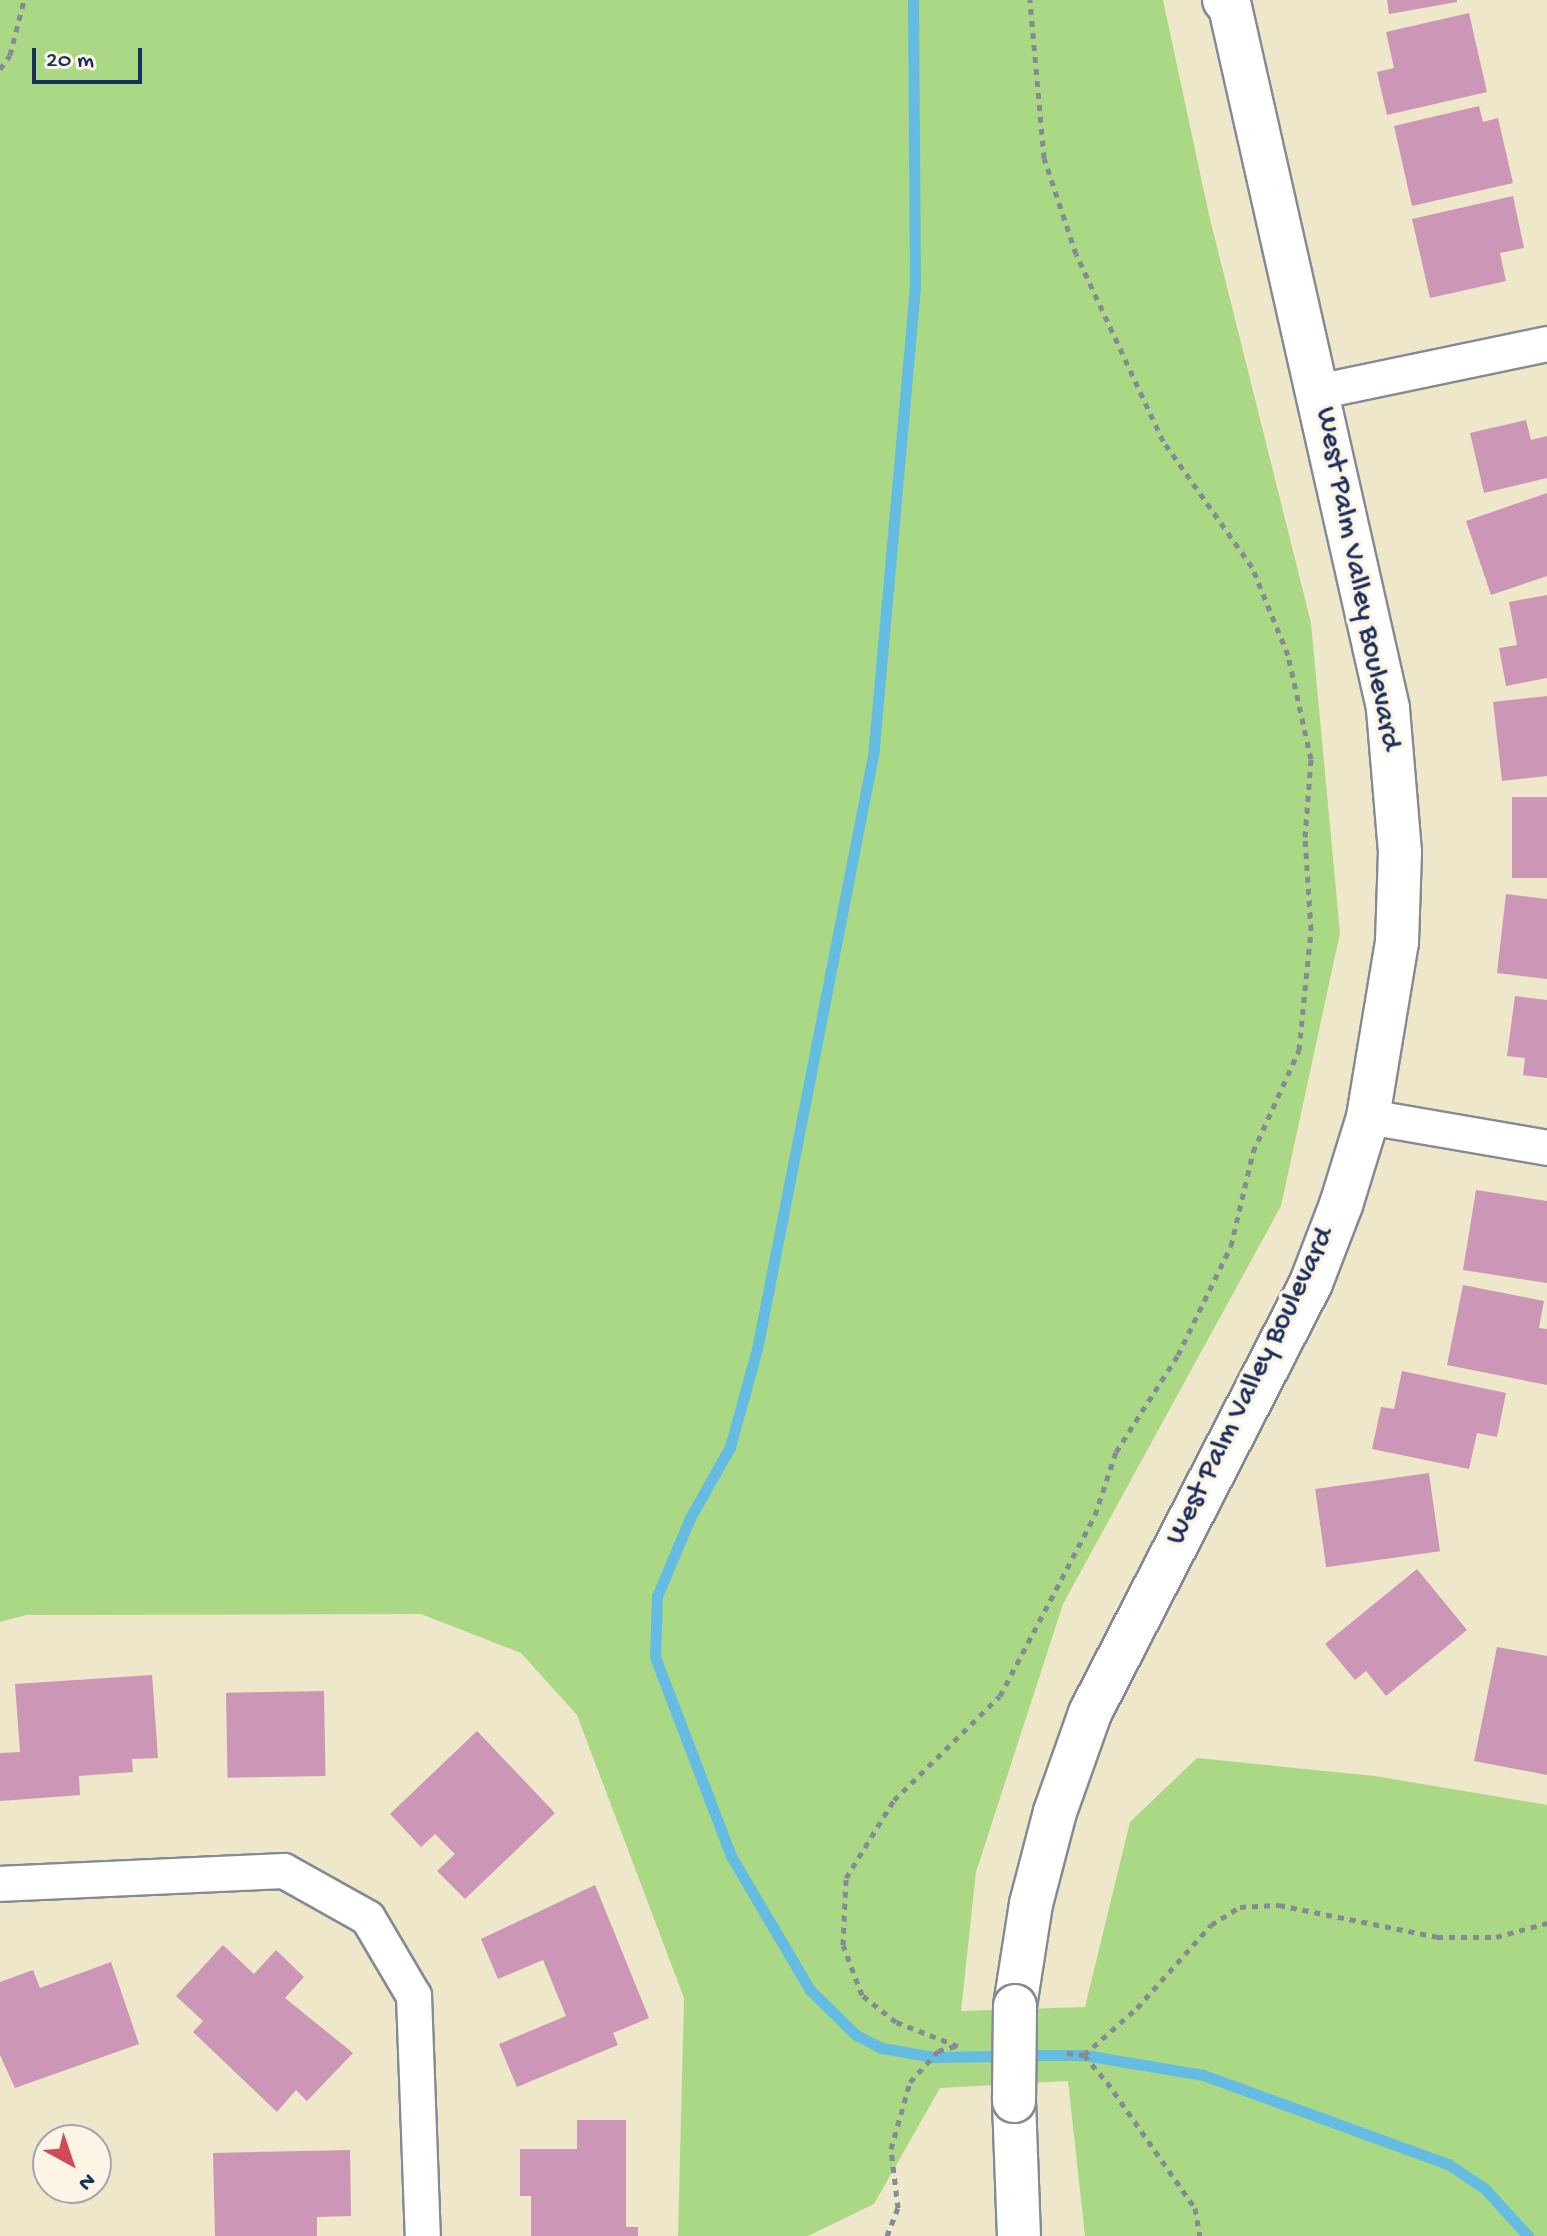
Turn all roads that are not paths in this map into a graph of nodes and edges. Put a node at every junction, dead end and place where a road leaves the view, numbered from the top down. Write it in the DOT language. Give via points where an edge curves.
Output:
graph roads {
  1 [pos="1229,2"];
  2 [pos="1547,344"];
  3 [pos="1318,392"];
  4 [pos="1368,1117"];
  5 [pos="1547,1148"];
  6 [pos="0,1884"];
  7 [pos="423,2236"];
  8 [pos="1019,2236"];
  1 -- 3 [label="street, West Palm Valley Boulevard"];
  2 -- 3 [label="street"];
  3 -- 4 [label="street, West Palm Valley Boulevard" via="1388,708 1398,825 1397,942"];
  4 -- 5 [label="street"];
  4 -- 8 [label="street, West Palm Valley Boulevard, bridge" via="1311,1283 1090,1713 1043,1858 1015,2006"];
  6 -- 7 [label="street" via="284,1871 368,1918 414,1996"];
}
